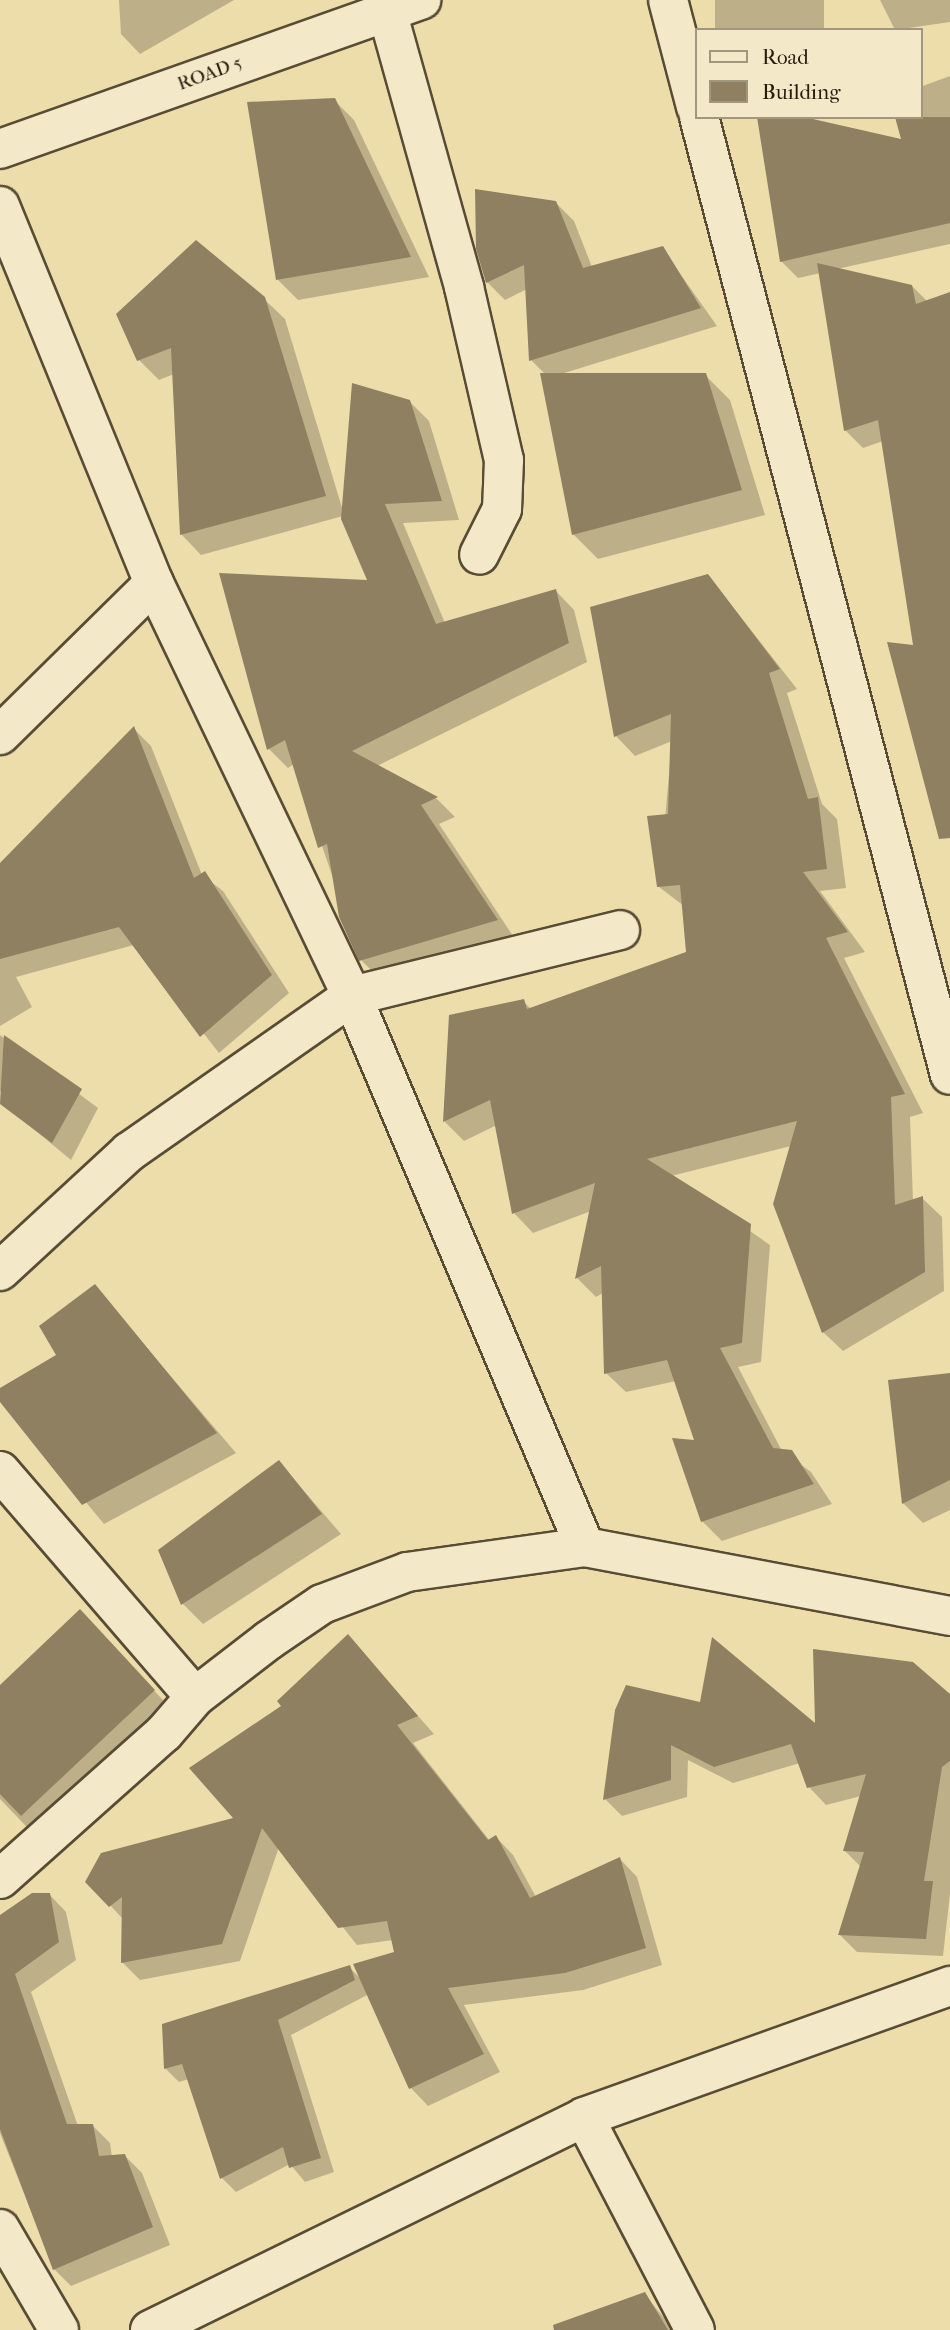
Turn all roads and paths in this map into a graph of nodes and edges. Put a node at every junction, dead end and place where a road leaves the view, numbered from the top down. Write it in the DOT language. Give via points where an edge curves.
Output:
graph roads {
  1 [pos="668,0"];
  2 [pos="404,6"];
  3 [pos="694,99"];
  4 [pos="700,119"];
  5 [pos="0,149"];
  6 [pos="0,206"];
  7 [pos="480,555"];
  8 [pos="154,583"];
  9 [pos="0,735"];
  10 [pos="620,930"];
  11 [pos="352,996"];
  12 [pos="950,1075"];
  13 [pos="0,1271"];
  14 [pos="0,1471"];
  15 [pos="585,1547"];
  16 [pos="950,1616"];
  17 [pos="195,1696"];
  18 [pos="0,1880"];
  19 [pos="950,1986"];
  20 [pos="584,2118"];
  21 [pos="0,2229"];
  22 [pos="59,2330"];
  23 [pos="150,2330"];
  24 [pos="695,2330"];
  1 -- 3 [label="street"];
  2 -- 5 [label="street, ROAD 5"];
  2 -- 7 [label="street" via="504,460 502,509"];
  4 -- 12 [label="street"];
  6 -- 8 [label="street"];
  8 -- 9 [label="street"];
  8 -- 11 [label="street"];
  10 -- 11 [label="street"];
  11 -- 13 [label="street" via="129,1152"];
  11 -- 15 [label="street"];
  14 -- 17 [label="street"];
  15 -- 16 [label="street"];
  15 -- 17 [label="street" via="407,1572 322,1604"];
  17 -- 18 [label="street" via="164,1733"];
  19 -- 20 [label="street"];
  20 -- 23 [label="street"];
  20 -- 24 [label="street"];
  21 -- 22 [label="street"];
}
